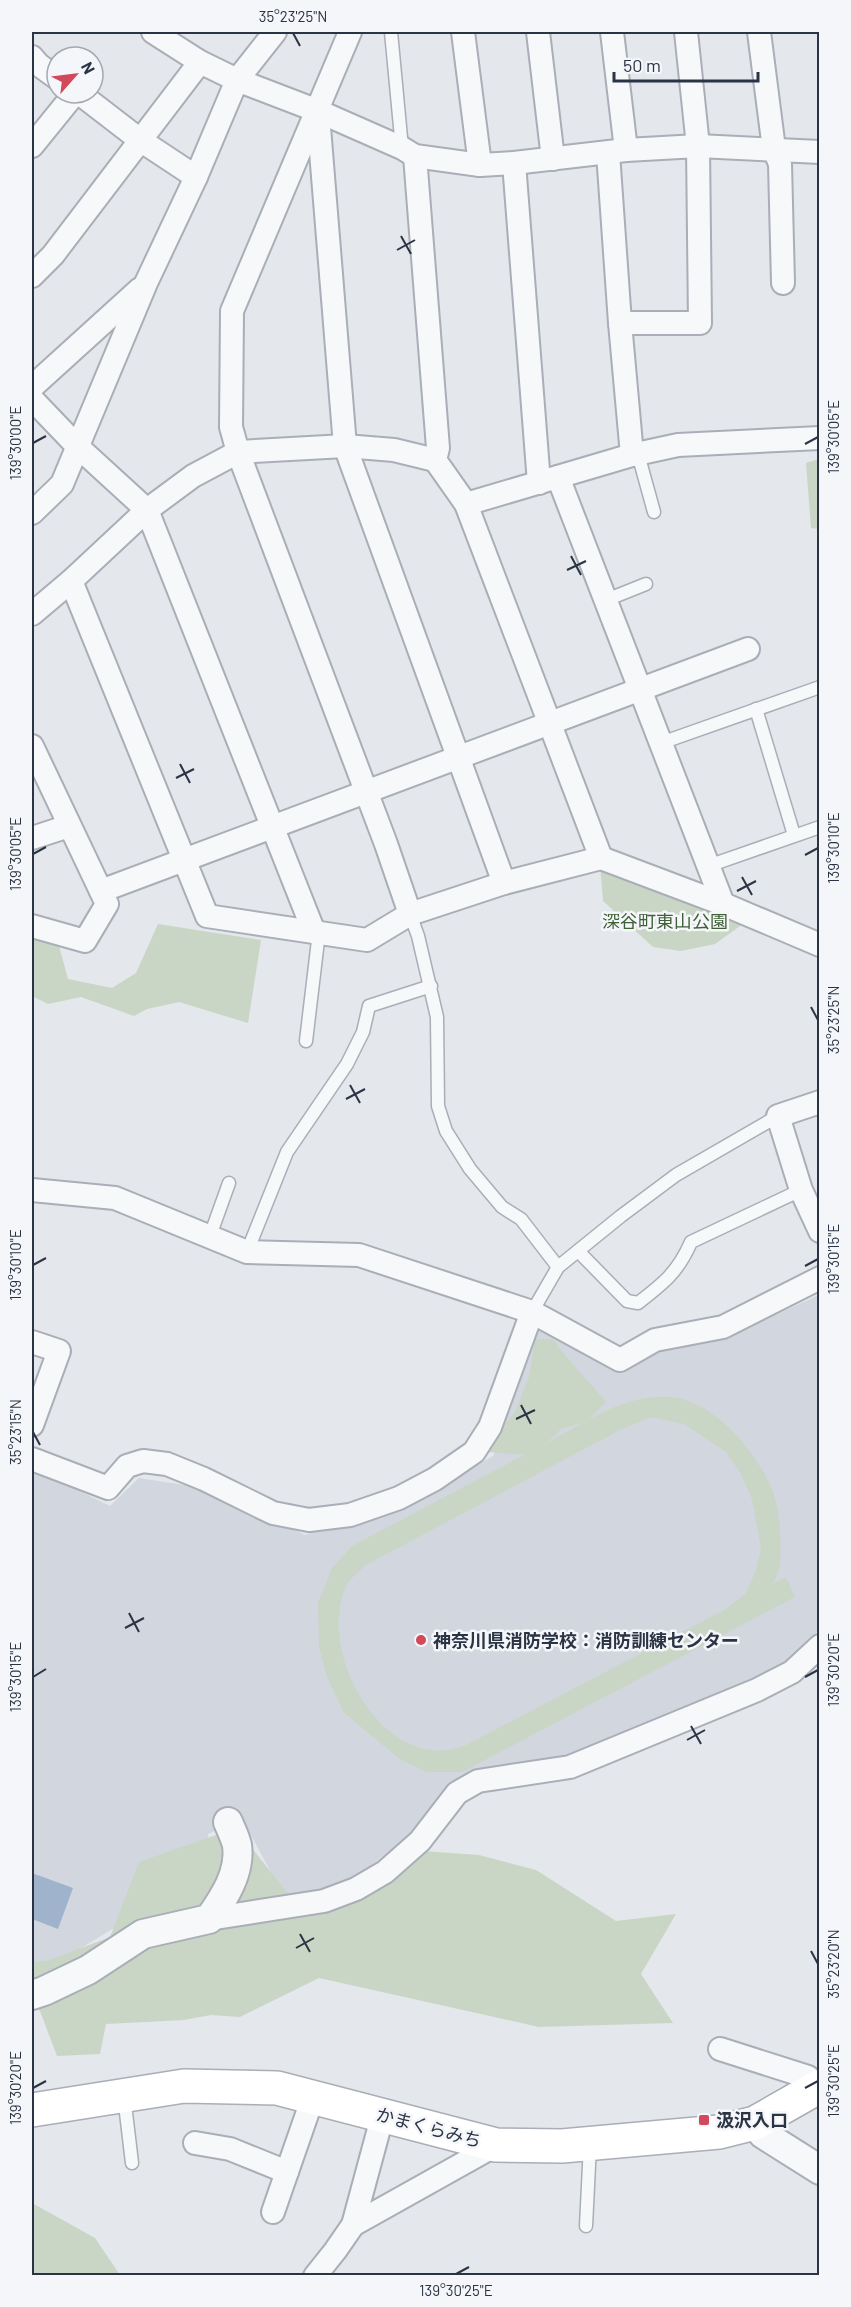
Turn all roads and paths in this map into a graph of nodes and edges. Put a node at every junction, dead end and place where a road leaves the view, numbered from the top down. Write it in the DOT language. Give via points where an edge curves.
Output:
graph roads {
  1 [pos="275,32"];
  2 [pos="350,32"];
  3 [pos="391,32"];
  4 [pos="463,32"];
  5 [pos="538,32"];
  6 [pos="612,32"];
  7 [pos="686,32"];
  8 [pos="759,32"];
  9 [pos="160,33"];
  10 [pos="32,57"];
  11 [pos="200,62"];
  12 [pos="45,69"];
  13 [pos="237,80"];
  14 [pos="67,105"];
  15 [pos="93,105"];
  16 [pos="318,111"];
  17 [pos="140,140"];
  18 [pos="32,146"];
  19 [pos="698,146"];
  20 [pos="774,149"];
  21 [pos="409,152"];
  22 [pos="617,152"];
  23 [pos="819,152"];
  24 [pos="553,159"];
  25 [pos="514,164"];
  26 [pos="480,165"];
  27 [pos="196,177"];
  28 [pos="32,276"];
  29 [pos="783,282"];
  30 [pos="146,284"];
  31 [pos="620,323"];
  32 [pos="32,387"];
  33 [pos="32,399"];
  34 [pos="819,438"];
  35 [pos="77,446"];
  36 [pos="345,446"];
  37 [pos="238,452"];
  38 [pos="635,454"];
  39 [pos="435,460"];
  40 [pos="549,480"];
  41 [pos="466,504"];
  42 [pos="147,510"];
  43 [pos="654,512"];
  44 [pos="32,513"];
  45 [pos="70,581"];
  46 [pos="646,584"];
  47 [pos="606,600"];
  48 [pos="32,614"];
  49 [pos="748,649"];
  50 [pos="819,687"];
  51 [pos="640,689"];
  52 [pos="756,709"];
  53 [pos="550,723"];
  54 [pos="661,743"];
  55 [pos="32,746"];
  56 [pos="458,757"];
  57 [pos="365,792"];
  58 [pos="69,826"];
  59 [pos="273,827"];
  60 [pos="819,827"];
  61 [pos="794,835"];
  62 [pos="32,838"];
  63 [pos="601,858"];
  64 [pos="184,860"];
  65 [pos="708,866"];
  66 [pos="504,883"];
  67 [pos="101,891"];
  68 [pos="723,904"];
  69 [pos="410,914"];
  70 [pos="32,926"];
  71 [pos="317,932"];
  72 [pos="819,945"];
  73 [pos="431,986"];
  74 [pos="306,1041"];
  75 [pos="819,1102"];
  76 [pos="778,1116"];
  77 [pos="229,1183"];
  78 [pos="32,1190"];
  79 [pos="801,1190"];
  80 [pos="819,1231"];
  81 [pos="210,1236"];
  82 [pos="578,1251"];
  83 [pos="247,1252"];
  84 [pos="558,1267"];
  85 [pos="819,1278"];
  86 [pos="532,1312"];
  87 [pos="32,1341"];
  88 [pos="32,1425"];
  89 [pos="32,1459"];
  90 [pos="819,1646"];
  91 [pos="228,1822"];
  92 [pos="209,1919"];
  93 [pos="32,1995"];
  94 [pos="720,2049"];
  95 [pos="817,2088"];
  96 [pos="124,2095"];
  97 [pos="314,2097"];
  98 [pos="32,2110"];
  99 [pos="384,2114"];
  100 [pos="755,2123"];
  101 [pos="195,2143"];
  102 [pos="590,2144"];
  103 [pos="496,2145"];
  104 [pos="132,2163"];
  105 [pos="819,2170"];
  106 [pos="287,2172"];
  107 [pos="273,2212"];
  108 [pos="353,2225"];
  109 [pos="586,2226"];
  110 [pos="315,2276"];
  1 -- 13 [label="street"];
  2 -- 16 [label="street"];
  3 -- 21 [label="lane"];
  4 -- 26 [label="street"];
  5 -- 24 [label="street"];
  6 -- 22 [label="street"];
  7 -- 19 [label="street"];
  8 -- 20 [label="street"];
  9 -- 11 [label="street"];
  10 -- 12 [label="street"];
  11 -- 13 [label="street"];
  11 -- 17 [label="street"];
  13 -- 16 [label="street"];
  13 -- 27 [label="street"];
  14 -- 18 [label="street"];
  15 -- 17 [label="street"];
  16 -- 21 [label="street"];
  16 -- 36 [label="street"];
  16 -- 37 [label="street" via="232,311 231,427"];
  17 -- 27 [label="street"];
  17 -- 28 [label="street" via="53,255"];
  19 -- 20 [label="street"];
  19 -- 22 [label="street"];
  19 -- 31 [label="street" via="700,323"];
  20 -- 23 [label="street"];
  20 -- 29 [label="street" via="780,164"];
  21 -- 26 [label="street"];
  21 -- 39 [label="street" via="438,448"];
  22 -- 24 [label="street"];
  22 -- 31 [label="street"];
  24 -- 25 [label="street"];
  25 -- 26 [label="street"];
  25 -- 40 [label="street"];
  27 -- 30 [label="street"];
  30 -- 32 [label="street"];
  30 -- 35 [label="street"];
  31 -- 38 [label="street"];
  33 -- 35 [label="street"];
  34 -- 38 [label="street" via="678,445"];
  35 -- 42 [label="street"];
  35 -- 44 [label="street" via="62,484"];
  36 -- 37 [label="street"];
  36 -- 39 [label="street" via="394,450"];
  36 -- 56 [label="street"];
  37 -- 42 [label="street" via="193,476"];
  37 -- 57 [label="street"];
  38 -- 40 [label="street"];
  38 -- 43 [label="lane"];
  39 -- 41 [label="street"];
  40 -- 41 [label="street"];
  40 -- 47 [label="street"];
  41 -- 53 [label="street"];
  42 -- 45 [label="street"];
  42 -- 59 [label="street"];
  45 -- 48 [label="street"];
  45 -- 64 [label="street"];
  46 -- 47 [label="lane"];
  47 -- 51 [label="street"];
  49 -- 51 [label="street"];
  50 -- 52 [label="lane"];
  51 -- 53 [label="street"];
  51 -- 54 [label="street"];
  52 -- 54 [label="lane"];
  52 -- 61 [label="lane"];
  53 -- 56 [label="street"];
  53 -- 63 [label="street"];
  54 -- 65 [label="street"];
  55 -- 58 [label="street"];
  56 -- 57 [label="street"];
  56 -- 66 [label="street"];
  57 -- 59 [label="street"];
  57 -- 69 [label="street"];
  58 -- 62 [label="street"];
  58 -- 67 [label="street"];
  59 -- 64 [label="street"];
  59 -- 71 [label="street"];
  60 -- 61 [label="lane"];
  61 -- 65 [label="lane"];
  63 -- 66 [label="street"];
  63 -- 68 [label="street"];
  64 -- 67 [label="street"];
  64 -- 71 [label="street" via="207,916"];
  65 -- 68 [label="street"];
  66 -- 69 [label="street"];
  67 -- 70 [label="street" via="106,904 85,940"];
  68 -- 72 [label="street"];
  69 -- 71 [label="street" via="367,940"];
  69 -- 73 [label="lane"];
  71 -- 74 [label="lane"];
  73 -- 83 [label="lane" via="369,1005 363,1032 347,1064 287,1152"];
  73 -- 84 [label="lane" via="437,1017 438,1106 447,1131 470,1169 502,1207 521,1219"];
  75 -- 76 [label="street"];
  76 -- 79 [label="street"];
  76 -- 82 [label="lane" via="676,1174"];
  77 -- 81 [label="lane"];
  78 -- 81 [label="street" via="115,1198"];
  79 -- 80 [label="street"];
  79 -- 82 [label="lane" via="691,1242 676,1269 638,1303 627,1301"];
  81 -- 83 [label="street"];
  82 -- 84 [label="lane"];
  83 -- 86 [label="street" via="359,1255"];
  84 -- 86 [label="lane"];
  85 -- 86 [label="street" via="723,1327 655,1340 620,1360"];
  86 -- 89 [label="street" via="490,1427 474,1452 399,1498 350,1515 309,1520 273,1513 167,1464 143,1461 127,1466 108,1488"];
  87 -- 88 [label="street" via="59,1351"];
  90 -- 92 [label="street" via="792,1672 757,1690 570,1767 478,1781 458,1793 420,1841 386,1872 356,1889 324,1901"];
  91 -- 92 [label="street" via="237,1845 234,1869 228,1892"];
  92 -- 93 [label="street" via="143,1934 88,1970"];
  94 -- 95 [label="street" via="808,2077"];
  95 -- 100 [label="main road, かまくらみち"];
  96 -- 97 [label="main road, かまくらみち" via="184,2086 277,2088"];
  96 -- 98 [label="main road, かまくらみち"];
  96 -- 104 [label="lane"];
  97 -- 99 [label="main road, かまくらみち"];
  97 -- 106 [label="street"];
  99 -- 103 [label="main road, かまくらみち"];
  99 -- 108 [label="street"];
  100 -- 102 [label="main road, かまくらみち" via="719,2132"];
  100 -- 105 [label="street" via="764,2134"];
  101 -- 106 [label="street" via="230,2149"];
  102 -- 103 [label="main road, かまくらみち"];
  102 -- 109 [label="lane"];
  103 -- 108 [label="street"];
  106 -- 107 [label="street"];
  108 -- 110 [label="street"];
}
